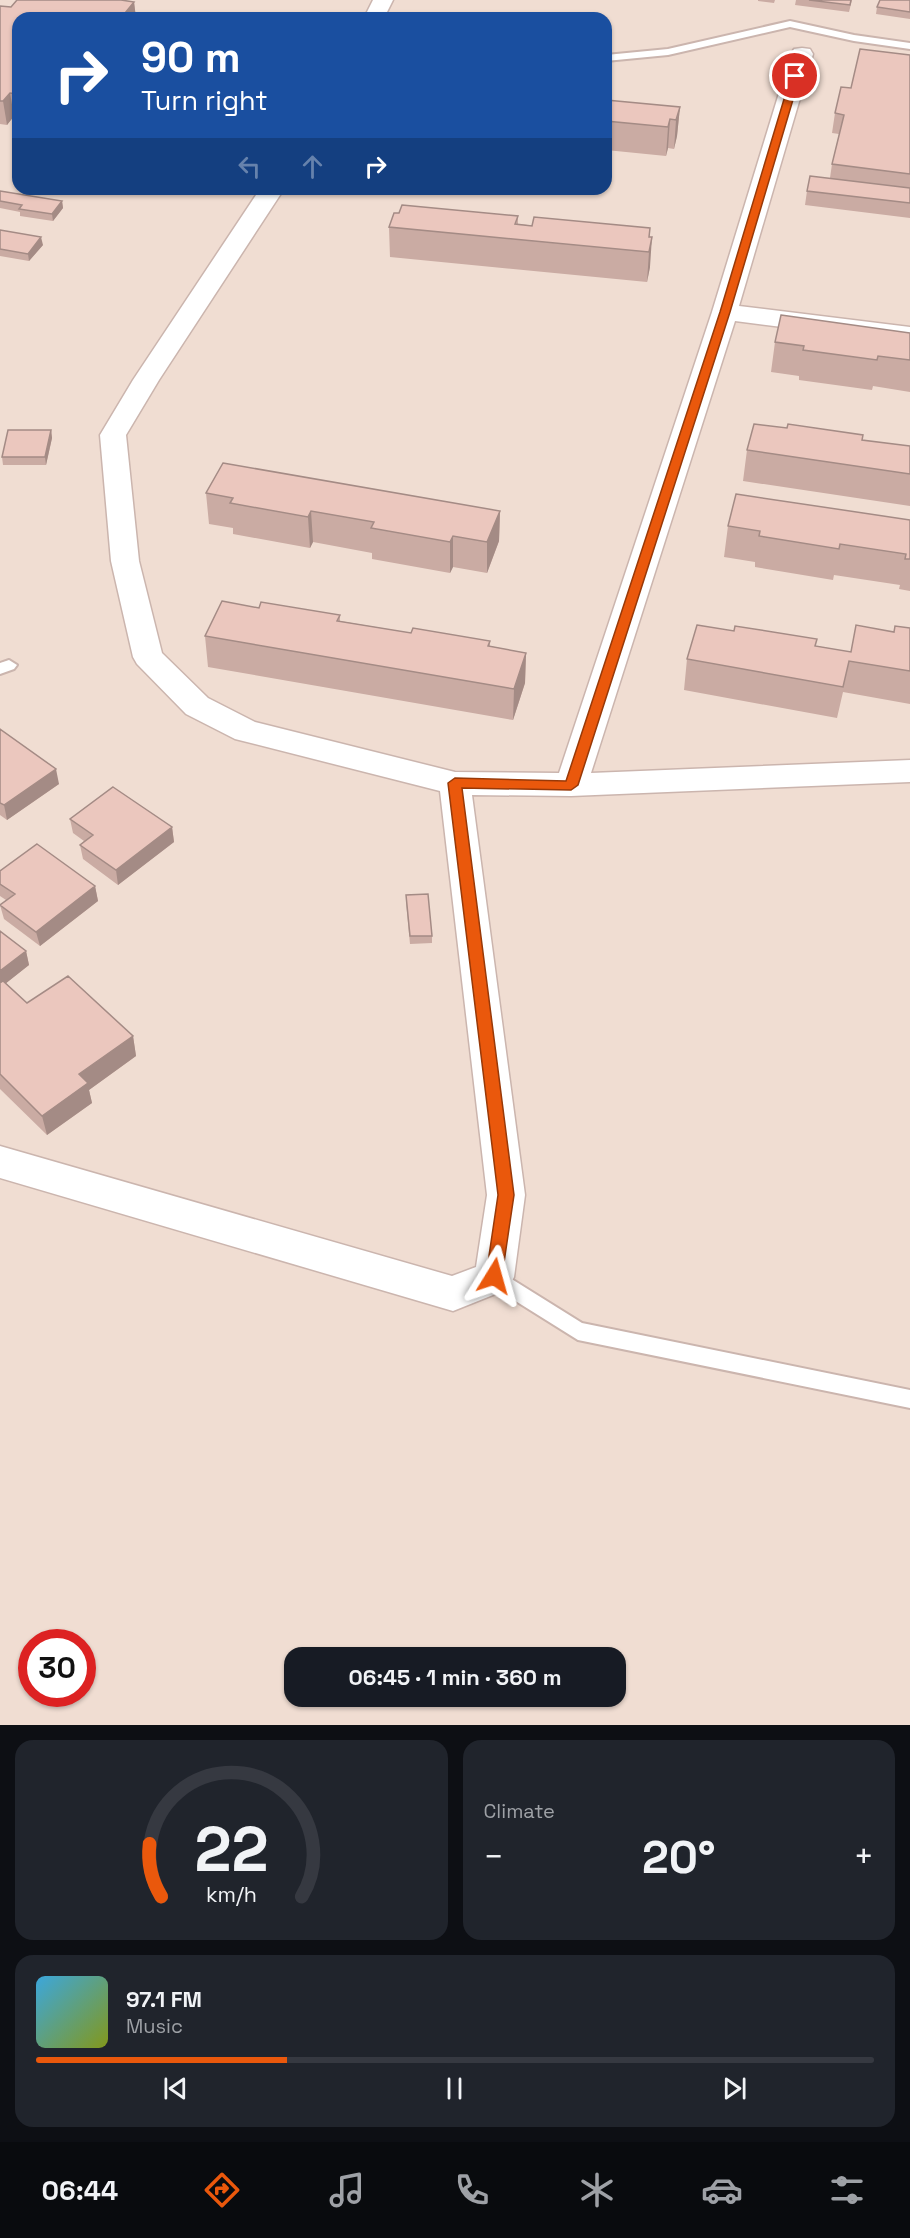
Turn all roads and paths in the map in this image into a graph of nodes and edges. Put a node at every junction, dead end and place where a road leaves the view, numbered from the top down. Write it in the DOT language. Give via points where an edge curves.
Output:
graph roads {
  1 [pos="910,46"];
  2 [pos="801,54"];
  3 [pos="612,57"];
  4 [pos="268,195"];
  5 [pos="725,312"];
  6 [pos="910,335"];
  7 [pos="910,771"];
  8 [pos="455,783"];
  9 [pos="571,785"];
  10 [pos="0,1162"];
  11 [pos="494,1276"];
  12 [pos="910,1399"];
  1 -- 3 [label="lane" via="790,24 668,52"];
  2 -- 5 [label="street"];
  4 -- 8 [label="street" via="113,435 125,561 148,657 198,706 246,731"];
  5 -- 6 [label="street"];
  5 -- 9 [label="street"];
  7 -- 9 [label="street"];
  8 -- 9 [label="street"];
  8 -- 11 [label="street" via="506,1195"];
  10 -- 11 [label="street" via="453,1294"];
  11 -- 12 [label="lane" via="578,1331"];
}
